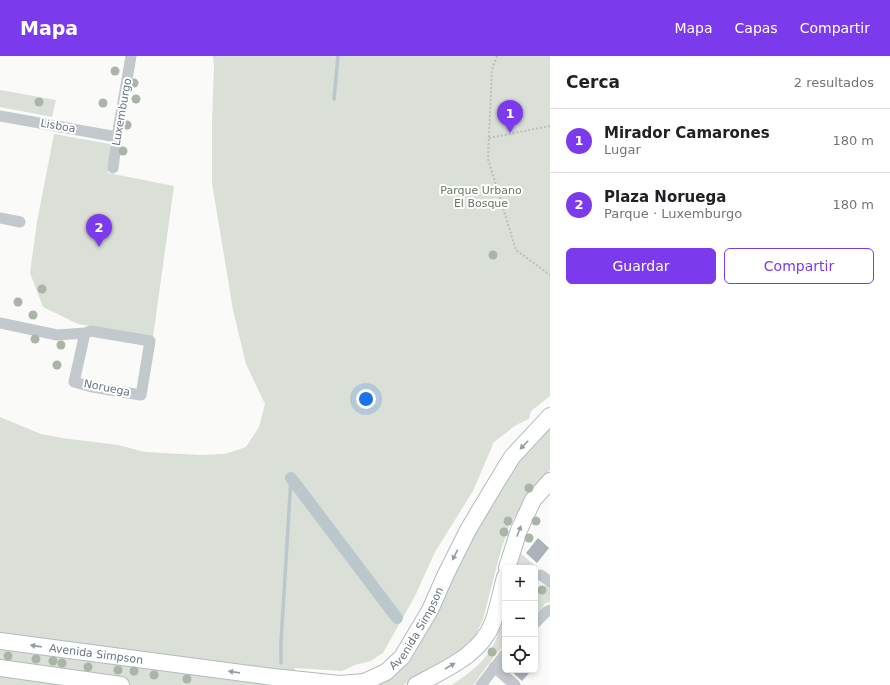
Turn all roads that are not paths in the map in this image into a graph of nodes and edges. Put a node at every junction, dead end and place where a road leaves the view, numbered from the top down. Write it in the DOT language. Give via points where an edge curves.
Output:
graph roads {
  1 [pos="132,56"];
  2 [pos="0,116"];
  3 [pos="117,137"];
  4 [pos="113,168"];
  5 [pos="0,218"];
  6 [pos="20,222"];
  7 [pos="0,323"];
  8 [pos="85,333"];
  9 [pos="550,416"];
  10 [pos="550,481"];
  11 [pos="508,565"];
  12 [pos="541,575"];
  13 [pos="550,582"];
  14 [pos="502,588"];
  15 [pos="550,610"];
  16 [pos="538,620"];
  17 [pos="0,641"];
  18 [pos="502,658"];
  19 [pos="494,667"];
  20 [pos="0,668"];
  21 [pos="121,685"];
  22 [pos="340,685"];
  23 [pos="416,685"];
  24 [pos="481,685"];
  25 [pos="515,685"];
  1 -- 3 [label="street, Luxemburgo"];
  2 -- 3 [label="street, Lisboa"];
  3 -- 4 [label="street, Luxemburgo"];
  5 -- 6 [label="street"];
  7 -- 8 [label="street, Noruega" via="58,335"];
  8 -- 8 [label="street, Noruega" via="91,331 150,341 141,395 74,382"];
  9 -- 22 [label="main road, Avenida Simpson, one-way" via="512,457 465,537 430,610 402,657 386,672 373,678 364,682"];
  11 -- 10 [label="main road, one-way" via="519,530 533,500"];
  12 -- 13 [label="street"];
  23 -- 14 [label="main road, one-way" via="477,647 493,622"];
  15 -- 16 [label="street"];
  22 -- 17 [label="main road, Avenida Simpson, one-way"];
  18 -- 19 [label="street"];
  19 -- 24 [label="street"];
  19 -- 25 [label="street"];
  20 -- 21 [label="main road"];
}
